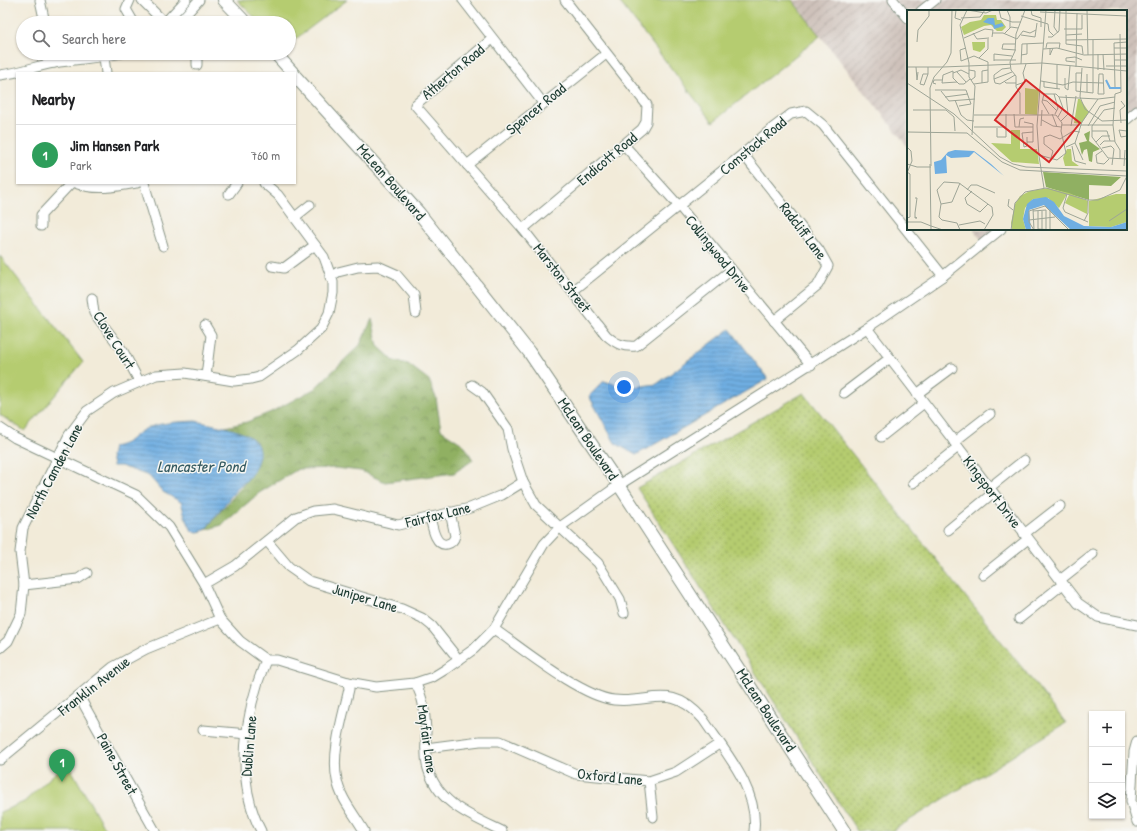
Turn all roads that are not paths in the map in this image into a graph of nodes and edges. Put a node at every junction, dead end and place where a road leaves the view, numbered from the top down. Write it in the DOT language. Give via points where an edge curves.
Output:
graph roads {
  1 [pos="40,0"];
  2 [pos="130,0"];
  3 [pos="142,0"];
  4 [pos="186,0"];
  5 [pos="199,0"];
  6 [pos="224,0"];
  7 [pos="463,0"];
  8 [pos="565,0"];
  9 [pos="935,0"];
  10 [pos="896,3"];
  11 [pos="922,10"];
  12 [pos="43,16"];
  13 [pos="130,16"];
  14 [pos="158,16"];
  15 [pos="171,16"];
  16 [pos="184,16"];
  17 [pos="239,16"];
  18 [pos="907,17"];
  19 [pos="492,39"];
  20 [pos="606,54"];
  21 [pos="53,60"];
  22 [pos="79,60"];
  23 [pos="104,60"];
  24 [pos="197,60"];
  25 [pos="281,60"];
  26 [pos="54,63"];
  27 [pos="197,65"];
  28 [pos="22,72"];
  29 [pos="106,72"];
  30 [pos="292,72"];
  31 [pos="16,73"];
  32 [pos="0,75"];
  33 [pos="296,77"];
  34 [pos="543,103"];
  35 [pos="414,105"];
  36 [pos="1137,111"];
  37 [pos="1127,119"];
  38 [pos="624,145"];
  39 [pos="743,154"];
  40 [pos="467,165"];
  41 [pos="70,184"];
  42 [pos="78,184"];
  43 [pos="131,184"];
  44 [pos="144,184"];
  45 [pos="236,184"];
  46 [pos="265,184"];
  47 [pos="229,194"];
  48 [pos="310,205"];
  49 [pos="679,206"];
  50 [pos="295,217"];
  51 [pos="41,226"];
  52 [pos="523,229"];
  53 [pos="1000,230"];
  54 [pos="315,245"];
  55 [pos="163,246"];
  56 [pos="272,266"];
  57 [pos="731,270"];
  58 [pos="943,276"];
  59 [pos="330,277"];
  60 [pos="573,291"];
  61 [pos="92,298"];
  62 [pos="416,313"];
  63 [pos="774,322"];
  64 [pos="206,325"];
  65 [pos="867,328"];
  66 [pos="890,358"];
  67 [pos="811,365"];
  68 [pos="952,368"];
  69 [pos="206,376"];
  70 [pos="139,381"];
  71 [pos="472,385"];
  72 [pos="844,393"];
  73 [pos="917,394"];
  74 [pos="924,402"];
  75 [pos="990,414"];
  76 [pos="0,428"];
  77 [pos="881,437"];
  78 [pos="956,445"];
  79 [pos="57,458"];
  80 [pos="1024,460"];
  81 [pos="523,482"];
  82 [pos="913,483"];
  83 [pos="619,485"];
  84 [pos="991,490"];
  85 [pos="1060,506"];
  86 [pos="450,512"];
  87 [pos="430,517"];
  88 [pos="560,527"];
  89 [pos="948,530"];
  90 [pos="1026,536"];
  91 [pos="267,541"];
  92 [pos="1093,554"];
  93 [pos="87,573"];
  94 [pos="983,575"];
  95 [pos="1061,582"];
  96 [pos="204,584"];
  97 [pos="24,585"];
  98 [pos="624,613"];
  99 [pos="220,619"];
  100 [pos="1019,619"];
  101 [pos="1137,625"];
  102 [pos="494,629"];
  103 [pos="0,648"];
  104 [pos="266,660"];
  105 [pos="459,660"];
  106 [pos="348,682"];
  107 [pos="416,683"];
  108 [pos="79,696"];
  109 [pos="203,730"];
  110 [pos="248,734"];
  111 [pos="1137,741"];
  112 [pos="720,744"];
  113 [pos="426,748"];
  114 [pos="0,760"];
  115 [pos="649,781"];
  116 [pos="653,817"];
  117 [pos="1137,822"];
  118 [pos="155,831"];
  119 [pos="261,831"];
  120 [pos="364,831"];
  121 [pos="502,831"];
  122 [pos="754,831"];
  123 [pos="844,831"];
  1 -- 12 [label="street"];
  2 -- 13 [label="street" via="126,9"];
  3 -- 14 [label="street"];
  4 -- 15 [label="street"];
  5 -- 16 [label="street"];
  6 -- 17 [label="main road"];
  7 -- 19 [label="street"];
  8 -- 20 [label="street, Endicott Road"];
  9 -- 11 [label="street"];
  10 -- 18 [label="street"];
  19 -- 34 [label="street"];
  19 -- 35 [label="street, Atherton Road"];
  20 -- 34 [label="street, Spencer Road"];
  20 -- 38 [label="street, Endicott Road" via="647,105 646,122 642,129"];
  21 -- 26 [label="street"];
  22 -- 26 [label="street"];
  23 -- 29 [label="street"];
  24 -- 27 [label="street"];
  25 -- 30 [label="main road"];
  26 -- 28 [label="street"];
  31 -- 32 [label="street"];
  33 -- 83 [label="main road, McLean Boulevard" via="419,213 524,346"];
  34 -- 40 [label="street, Spencer Road"];
  35 -- 40 [label="street, Marston Street"];
  36 -- 37 [label="street"];
  38 -- 49 [label="street, Collingwood Drive"];
  38 -- 52 [label="street, Endicott Road"];
  39 -- 49 [label="street, Comstock Road"];
  39 -- 58 [label="street, Comstock Road" via="791,114 806,111 823,125"];
  39 -- 63 [label="street, Radcliff Lane" via="820,250 828,266 818,285"];
  40 -- 52 [label="street, Marston Street"];
  41 -- 51 [label="street" via="41,215"];
  42 -- 43 [label="street" via="105,188"];
  44 -- 55 [label="street"];
  45 -- 47 [label="street"];
  46 -- 50 [label="street, North Camden Lane" via="278,195"];
  48 -- 50 [label="street"];
  49 -- 57 [label="street, Collingwood Drive"];
  49 -- 60 [label="street, Comstock Road"];
  50 -- 54 [label="street, North Camden Lane"];
  52 -- 60 [label="street, Marston Street"];
  53 -- 58 [label="street"];
  54 -- 56 [label="street" via="284,268"];
  54 -- 59 [label="street, North Camden Lane" via="324,257"];
  57 -- 60 [label="street, Marston Street" via="636,346 626,347 614,342"];
  57 -- 63 [label="street, Collingwood Drive"];
  58 -- 65 [label="street"];
  59 -- 62 [label="street" via="338,272 358,267 378,266 396,274 414,295"];
  59 -- 69 [label="street, North Camden Lane" via="333,282 333,293 326,321 298,350 266,373 251,379 234,380"];
  61 -- 70 [label="street, Clove Court" via="94,313 123,351"];
  63 -- 67 [label="street, Collingwood Drive"];
  64 -- 69 [label="street" via="211,335"];
  65 -- 66 [label="street, Kingsport Drive"];
  65 -- 67 [label="street"];
  66 -- 72 [label="street"];
  66 -- 73 [label="street, Kingsport Drive"];
  67 -- 83 [label="street"];
  68 -- 73 [label="street"];
  69 -- 70 [label="street, North Camden Lane" via="165,373"];
  70 -- 79 [label="street, North Camden Lane" via="114,392 87,411 69,435"];
  71 -- 81 [label="street" via="482,392 508,429"];
  73 -- 74 [label="street, Kingsport Drive"];
  74 -- 77 [label="street"];
  74 -- 78 [label="street, Kingsport Drive"];
  75 -- 78 [label="street"];
  76 -- 79 [label="street"];
  78 -- 82 [label="street"];
  78 -- 84 [label="street, Kingsport Drive"];
  79 -- 96 [label="street" via="136,495 169,527"];
  79 -- 97 [label="street, North Camden Lane" via="23,528 20,552"];
  80 -- 84 [label="street"];
  81 -- 86 [label="street, Fairfax Lane" via="470,508"];
  81 -- 88 [label="street" via="536,505"];
  83 -- 88 [label="street"];
  83 -- 123 [label="main road, McLean Boulevard"];
  84 -- 89 [label="street"];
  84 -- 90 [label="street, Kingsport Drive"];
  85 -- 90 [label="street"];
  86 -- 87 [label="street, Fairfax Lane"];
  86 -- 87 [label="street" via="455,536 448,544 438,541"];
  87 -- 91 [label="street, Fairfax Lane" via="398,525 333,509 313,511 296,517"];
  88 -- 98 [label="street" via="598,564 620,599"];
  88 -- 102 [label="street" via="544,544"];
  90 -- 94 [label="street"];
  90 -- 95 [label="street, Kingsport Drive"];
  91 -- 96 [label="street, Fairfax Lane" via="235,566"];
  91 -- 105 [label="street, Juniper Lane" via="289,568 309,581 402,609 422,618 432,626"];
  92 -- 95 [label="street"];
  93 -- 97 [label="street" via="78,579"];
  95 -- 100 [label="street"];
  95 -- 101 [label="street, Kingsport Drive" via="1078,604 1098,617"];
  96 -- 99 [label="street"];
  97 -- 103 [label="street, North Camden Lane" via="21,614 8,641"];
  99 -- 104 [label="street" via="240,641"];
  99 -- 108 [label="street, Franklin Avenue" via="138,653 113,667"];
  102 -- 105 [label="street"];
  102 -- 112 [label="street" via="575,686 600,696 613,700 660,696 686,703 703,719"];
  104 -- 106 [label="street" via="277,660"];
  104 -- 110 [label="street, Dublin Lane" via="254,693"];
  105 -- 107 [label="street" via="433,677"];
  106 -- 107 [label="street" via="376,687"];
  106 -- 120 [label="street" via="334,761 342,794"];
  107 -- 113 [label="street, Mayfair Lane" via="423,704"];
  108 -- 114 [label="street, Franklin Avenue"];
  108 -- 118 [label="street, Paine Street"];
  109 -- 110 [label="street"];
  110 -- 119 [label="street, Dublin Lane" via="244,766 247,794"];
  111 -- 117 [label="street" via="1131,801"];
  112 -- 115 [label="street, Oxford Lane" via="676,772"];
  112 -- 122 [label="street" via="749,791 754,814"];
  113 -- 115 [label="street, Oxford Lane" via="500,741 576,774"];
  113 -- 121 [label="street, Mayfair Lane" via="430,773 442,795 460,810"];
  115 -- 116 [label="street"];
}
